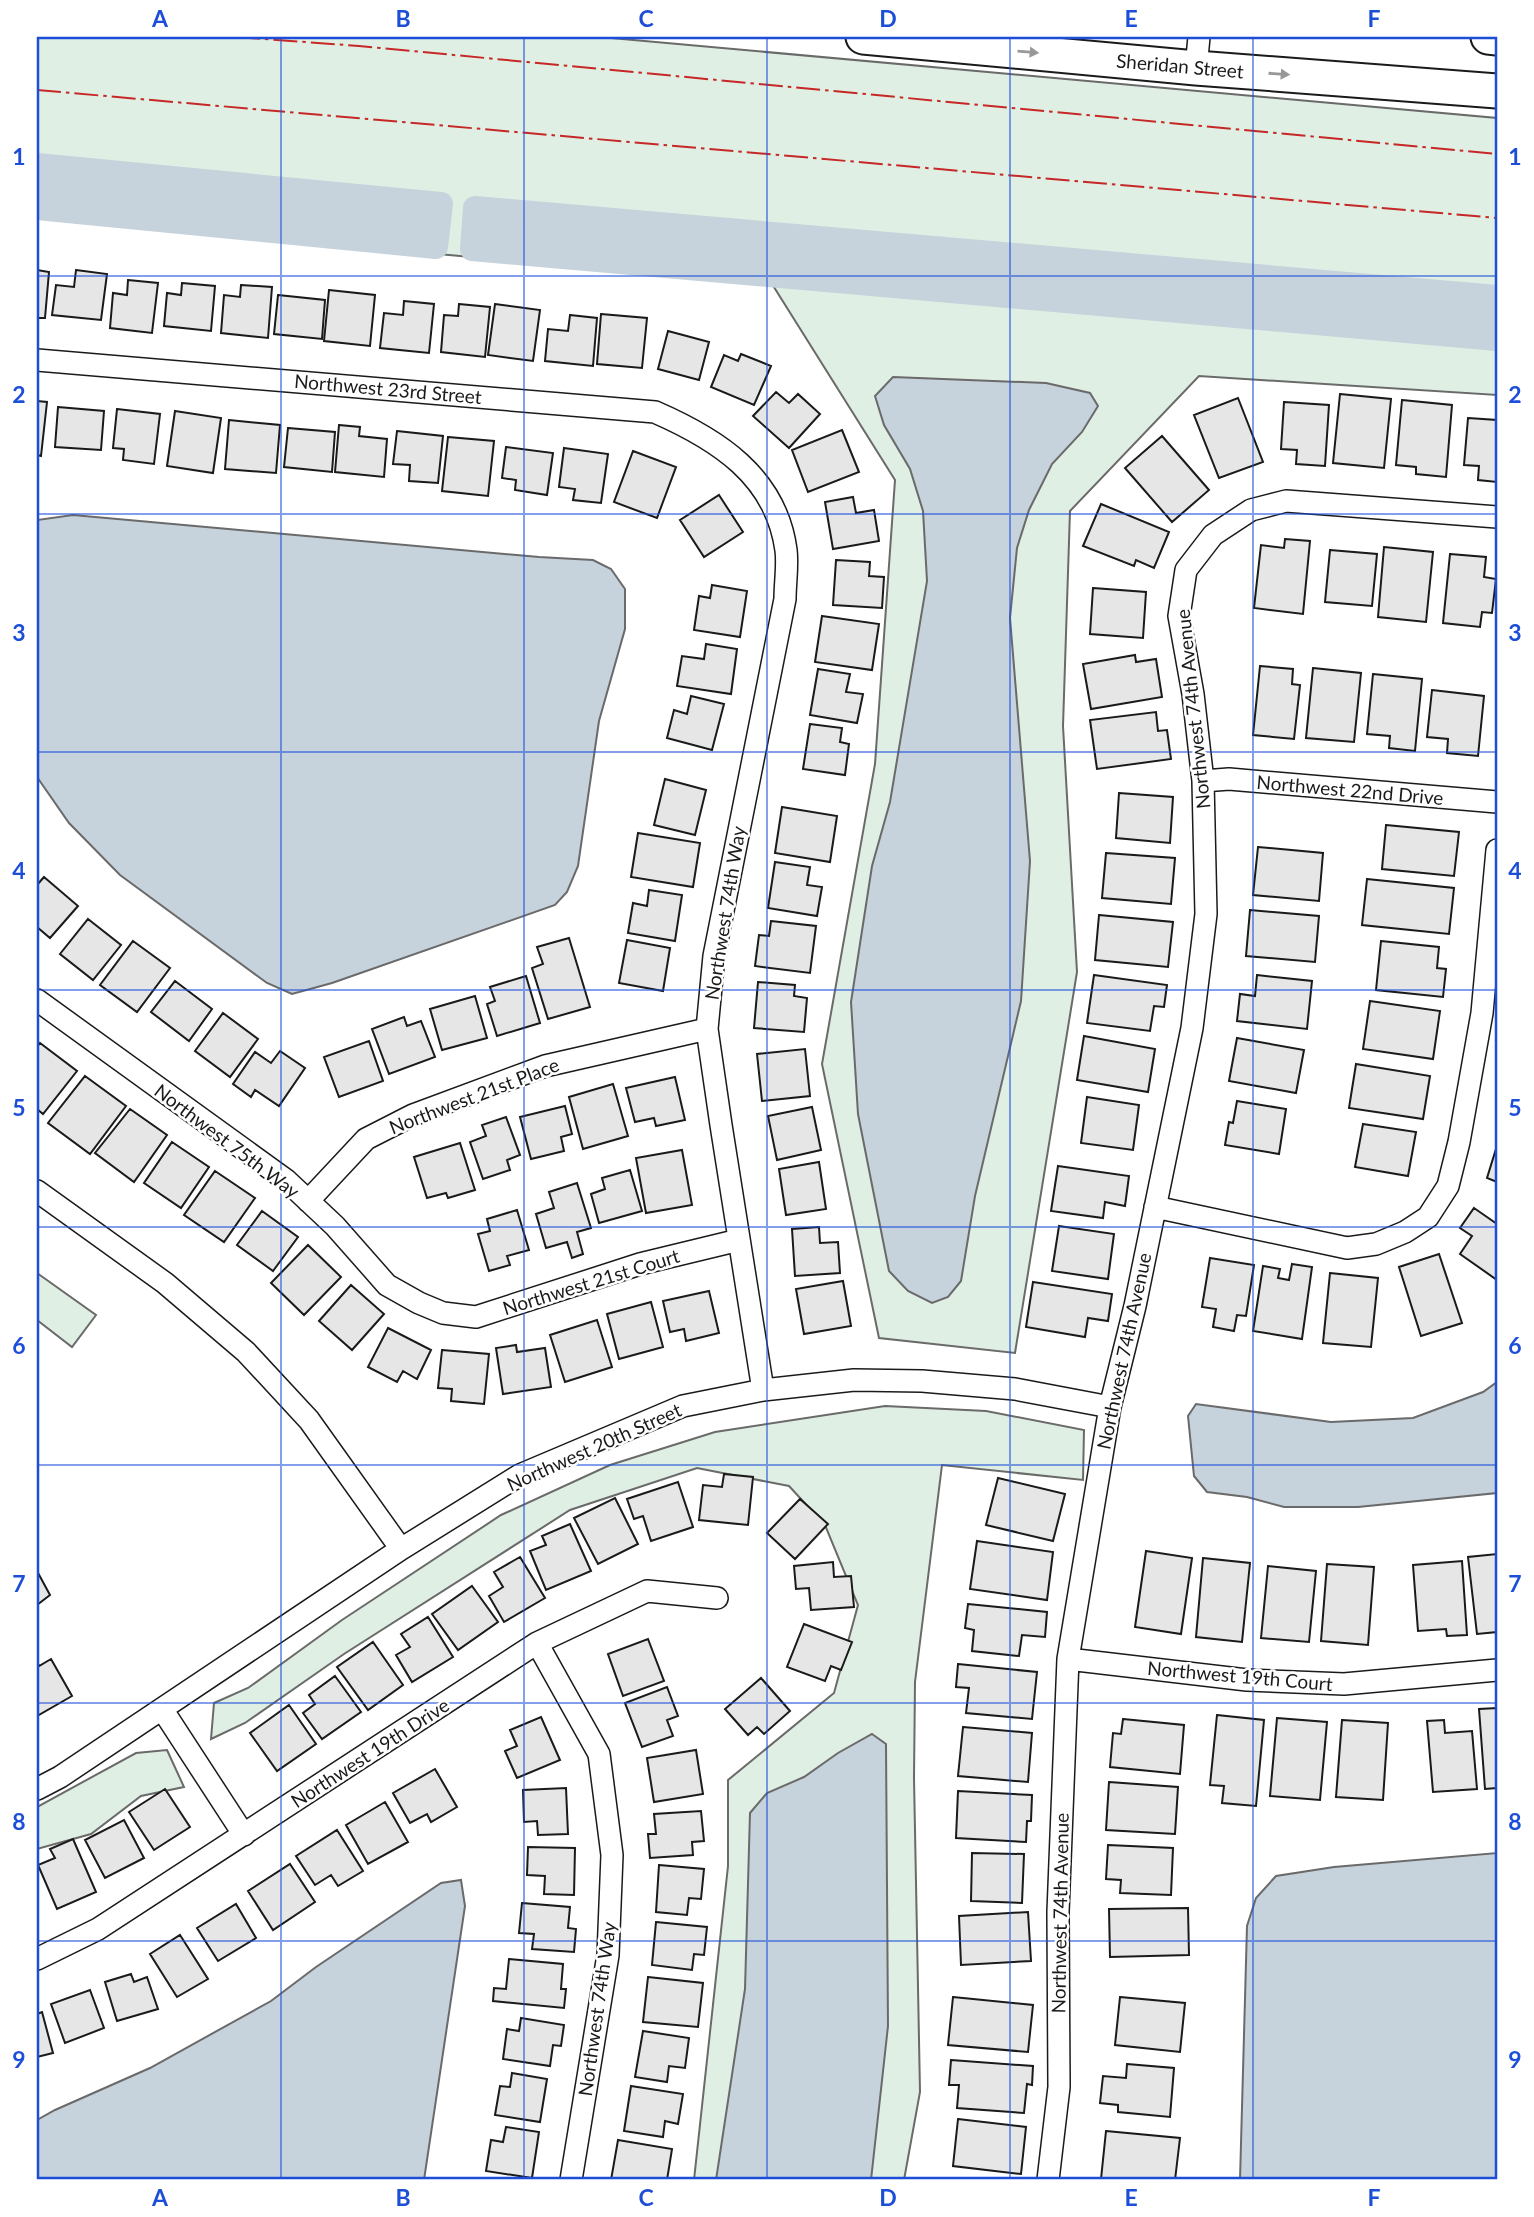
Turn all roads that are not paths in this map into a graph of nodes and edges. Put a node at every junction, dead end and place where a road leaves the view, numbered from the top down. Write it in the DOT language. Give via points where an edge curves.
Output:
graph roads {
  1 [pos="863,37"];
  2 [pos="1488,37"];
  3 [pos="1497,38"];
  4 [pos="1198,52"];
  5 [pos="1497,91"];
  6 [pos="37,360"];
  7 [pos="730,452"];
  8 [pos="1497,517"];
  9 [pos="1203,781"];
  10 [pos="1497,803"];
  11 [pos="1497,850"];
  12 [pos="37,1000"];
  13 [pos="708,1029"];
  14 [pos="37,1191"];
  15 [pos="308,1201"];
  16 [pos="1155,1207"];
  17 [pos="739,1240"];
  18 [pos="443,1313"];
  19 [pos="763,1390"];
  20 [pos="1110,1407"];
  21 [pos="401,1549"];
  22 [pos="717,1598"];
  23 [pos="537,1643"];
  24 [pos="1068,1659"];
  25 [pos="1497,1670"];
  26 [pos="162,1709"];
  27 [pos="37,1789"];
  28 [pos="244,1835"];
  29 [pos="37,1959"];
  30 [pos="570,2180"];
  31 [pos="1048,2180"];
  1 -- 4 [label="main road, Sheridan Street, one-way"];
  2 -- 3 [label="main road"];
  4 -- 5 [label="main road, Sheridan Street, one-way"];
  6 -- 7 [label="street, Northwest 23rd Street" via="654,412 696,430"];
  7 -- 13 [label="street, Northwest 74th Way" via="776,512 786,551 785,599 714,956"];
  8 -- 9 [label="street, Northwest 74th Avenue" via="1286,501 1251,510 1213,535 1186,570 1179,616"];
  9 -- 10 [label="street, Northwest 22nd Drive" via="1229,779"];
  9 -- 16 [label="street, Northwest 74th Avenue" via="1204,927 1192,1028"];
  11 -- 16 [label="street" via="1482,1013 1459,1142 1448,1186 1428,1217 1376,1244 1346,1248"];
  12 -- 15 [label="street, Northwest 75th Way" via="286,1180"];
  13 -- 15 [label="street, Northwest 21st Place" via="545,1066 413,1115 366,1139"];
  13 -- 17 [label="street, Northwest 74th Way"];
  14 -- 21 [label="street" via="165,1283 246,1352 309,1420"];
  15 -- 18 [label="street, Northwest 75th Way" via="387,1286"];
  16 -- 20 [label="street, Northwest 74th Avenue"];
  17 -- 18 [label="street, Northwest 21st Court" via="640,1264 476,1317"];
  17 -- 19 [label="street, Northwest 74th Way"];
  19 -- 20 [label="street, Northwest 20th Street" via="854,1380 922,1381 1015,1389"];
  19 -- 21 [label="street, Northwest 20th Street" via="683,1406 604,1438 520,1475"];
  20 -- 24 [label="street, Northwest 74th Avenue"];
  21 -- 26 [label="street, Northwest 20th Street"];
  22 -- 23 [label="street, Northwest 19th Drive" via="647,1591"];
  23 -- 28 [label="street, Northwest 19th Drive"];
  23 -- 30 [label="street, Northwest 74th Way" via="598,1754 612,1855 608,1955"];
  24 -- 25 [label="street, Northwest 19th Court" via="1247,1680 1344,1684"];
  24 -- 31 [label="street, Northwest 74th Avenue" via="1058,1912 1059,2087"];
  26 -- 27 [label="street, Northwest 20th Street"];
  26 -- 28 [label="street"];
  28 -- 29 [label="street, Northwest 19th Drive" via="98,1929"];
}
